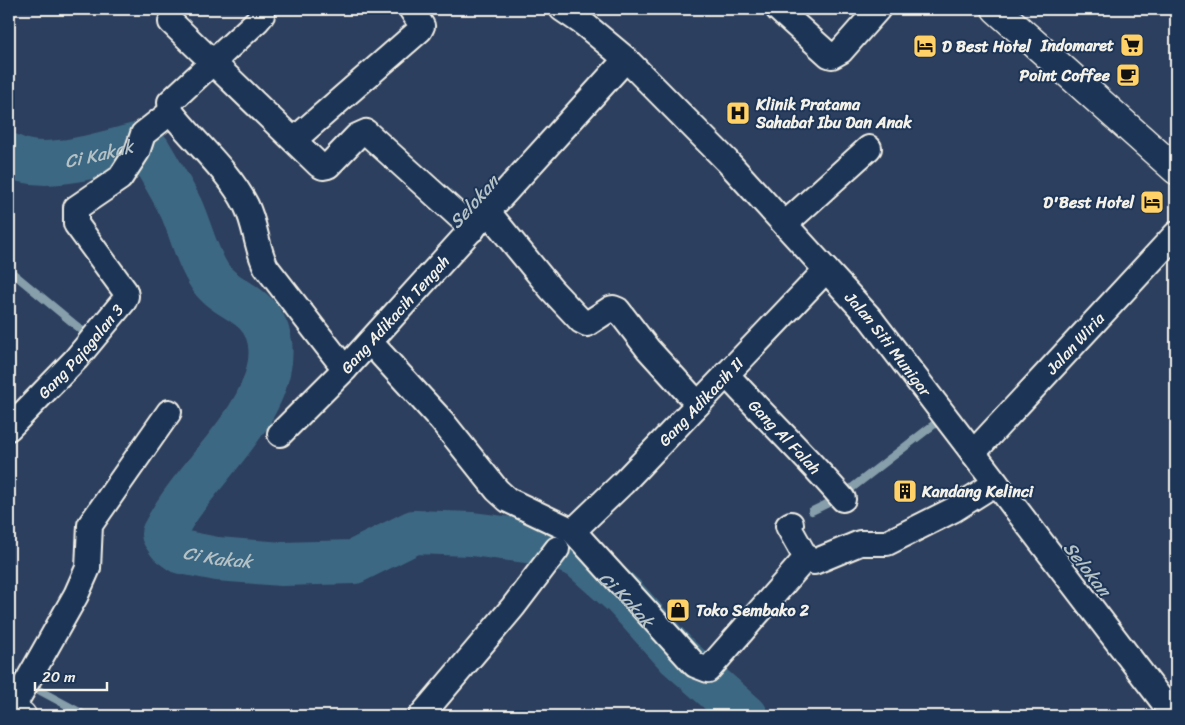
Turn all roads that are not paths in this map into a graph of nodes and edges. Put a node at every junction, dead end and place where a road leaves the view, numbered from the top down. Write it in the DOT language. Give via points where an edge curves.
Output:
graph roads {
  1 [pos="261,9"];
  2 [pos="411,9"];
  3 [pos="778,9"];
  4 [pos="878,9"];
  5 [pos="996,9"];
  6 [pos="566,10"];
  7 [pos="171,22"];
  8 [pos="626,58"];
  9 [pos="213,61"];
  10 [pos="171,107"];
  11 [pos="294,140"];
  12 [pos="869,148"];
  13 [pos="1176,170"];
  14 [pos="476,222"];
  15 [pos="785,224"];
  16 [pos="1176,234"];
  17 [pos="826,270"];
  18 [pos="370,342"];
  19 [pos="345,370"];
  20 [pos="726,374"];
  21 [pos="698,404"];
  22 [pos="169,412"];
  23 [pos="9,428"];
  24 [pos="280,434"];
  25 [pos="976,451"];
  26 [pos="996,483"];
  27 [pos="843,499"];
  28 [pos="791,524"];
  29 [pos="573,531"];
  30 [pos="557,549"];
  31 [pos="806,558"];
  32 [pos="14,714"];
  33 [pos="421,716"];
  34 [pos="1174,716"];
  1 -- 9 [label="street, Gang Pajagalan 3" via="262,15 257,21"];
  2 -- 11 [label="street" via="422,26 420,30"];
  3 -- 4 [label="street" via="832,56"];
  5 -- 13 [label="main road"];
  6 -- 8 [label="street, Jalan Siti Munigar"];
  7 -- 9 [label="street"];
  8 -- 14 [label="street, Gang Adikacih Tengah"];
  8 -- 15 [label="street, Jalan Siti Munigar"];
  9 -- 10 [label="street, Gang Pajagalan 3"];
  9 -- 11 [label="street"];
  10 -- 19 [label="street" via="240,195 253,220 258,251 266,267"];
  10 -- 23 [label="street, Gang Pajagalan 3" via="143,134 120,178 76,208 76,224 126,296 76,360"];
  11 -- 14 [label="street" via="323,167 366,132"];
  12 -- 15 [label="street"];
  14 -- 18 [label="street, Gang Adikacih Tengah"];
  14 -- 21 [label="street" via="551,289 581,321 592,323 610,309 618,310 648,350"];
  15 -- 17 [label="street, Jalan Siti Munigar"];
  16 -- 25 [label="street, Jalan Wiria"];
  17 -- 20 [label="street, Gang Adikacih II"];
  17 -- 25 [label="street, Jalan Siti Munigar" via="870,318"];
  18 -- 19 [label="street, Gang Adikacih Tengah"];
  18 -- 29 [label="street" via="442,421 496,490"];
  19 -- 24 [label="street, Gang Adikacih Tengah"];
  20 -- 21 [label="street, Gang Adikacih II"];
  20 -- 27 [label="street, Gang Al Falah"];
  21 -- 29 [label="street, Gang Adikacih II"];
  22 -- 32 [label="street" via="90,525 88,568"];
  25 -- 26 [label="street, Jalan Siti Munigar"];
  26 -- 31 [label="street" via="953,510 887,544 860,543 814,562"];
  26 -- 34 [label="street, Jalan Siti Munigar"];
  28 -- 31 [label="street" via="788,526"];
  29 -- 31 [label="street" via="695,665 708,670"];
  30 -- 33 [label="street" via="513,607"];
}
